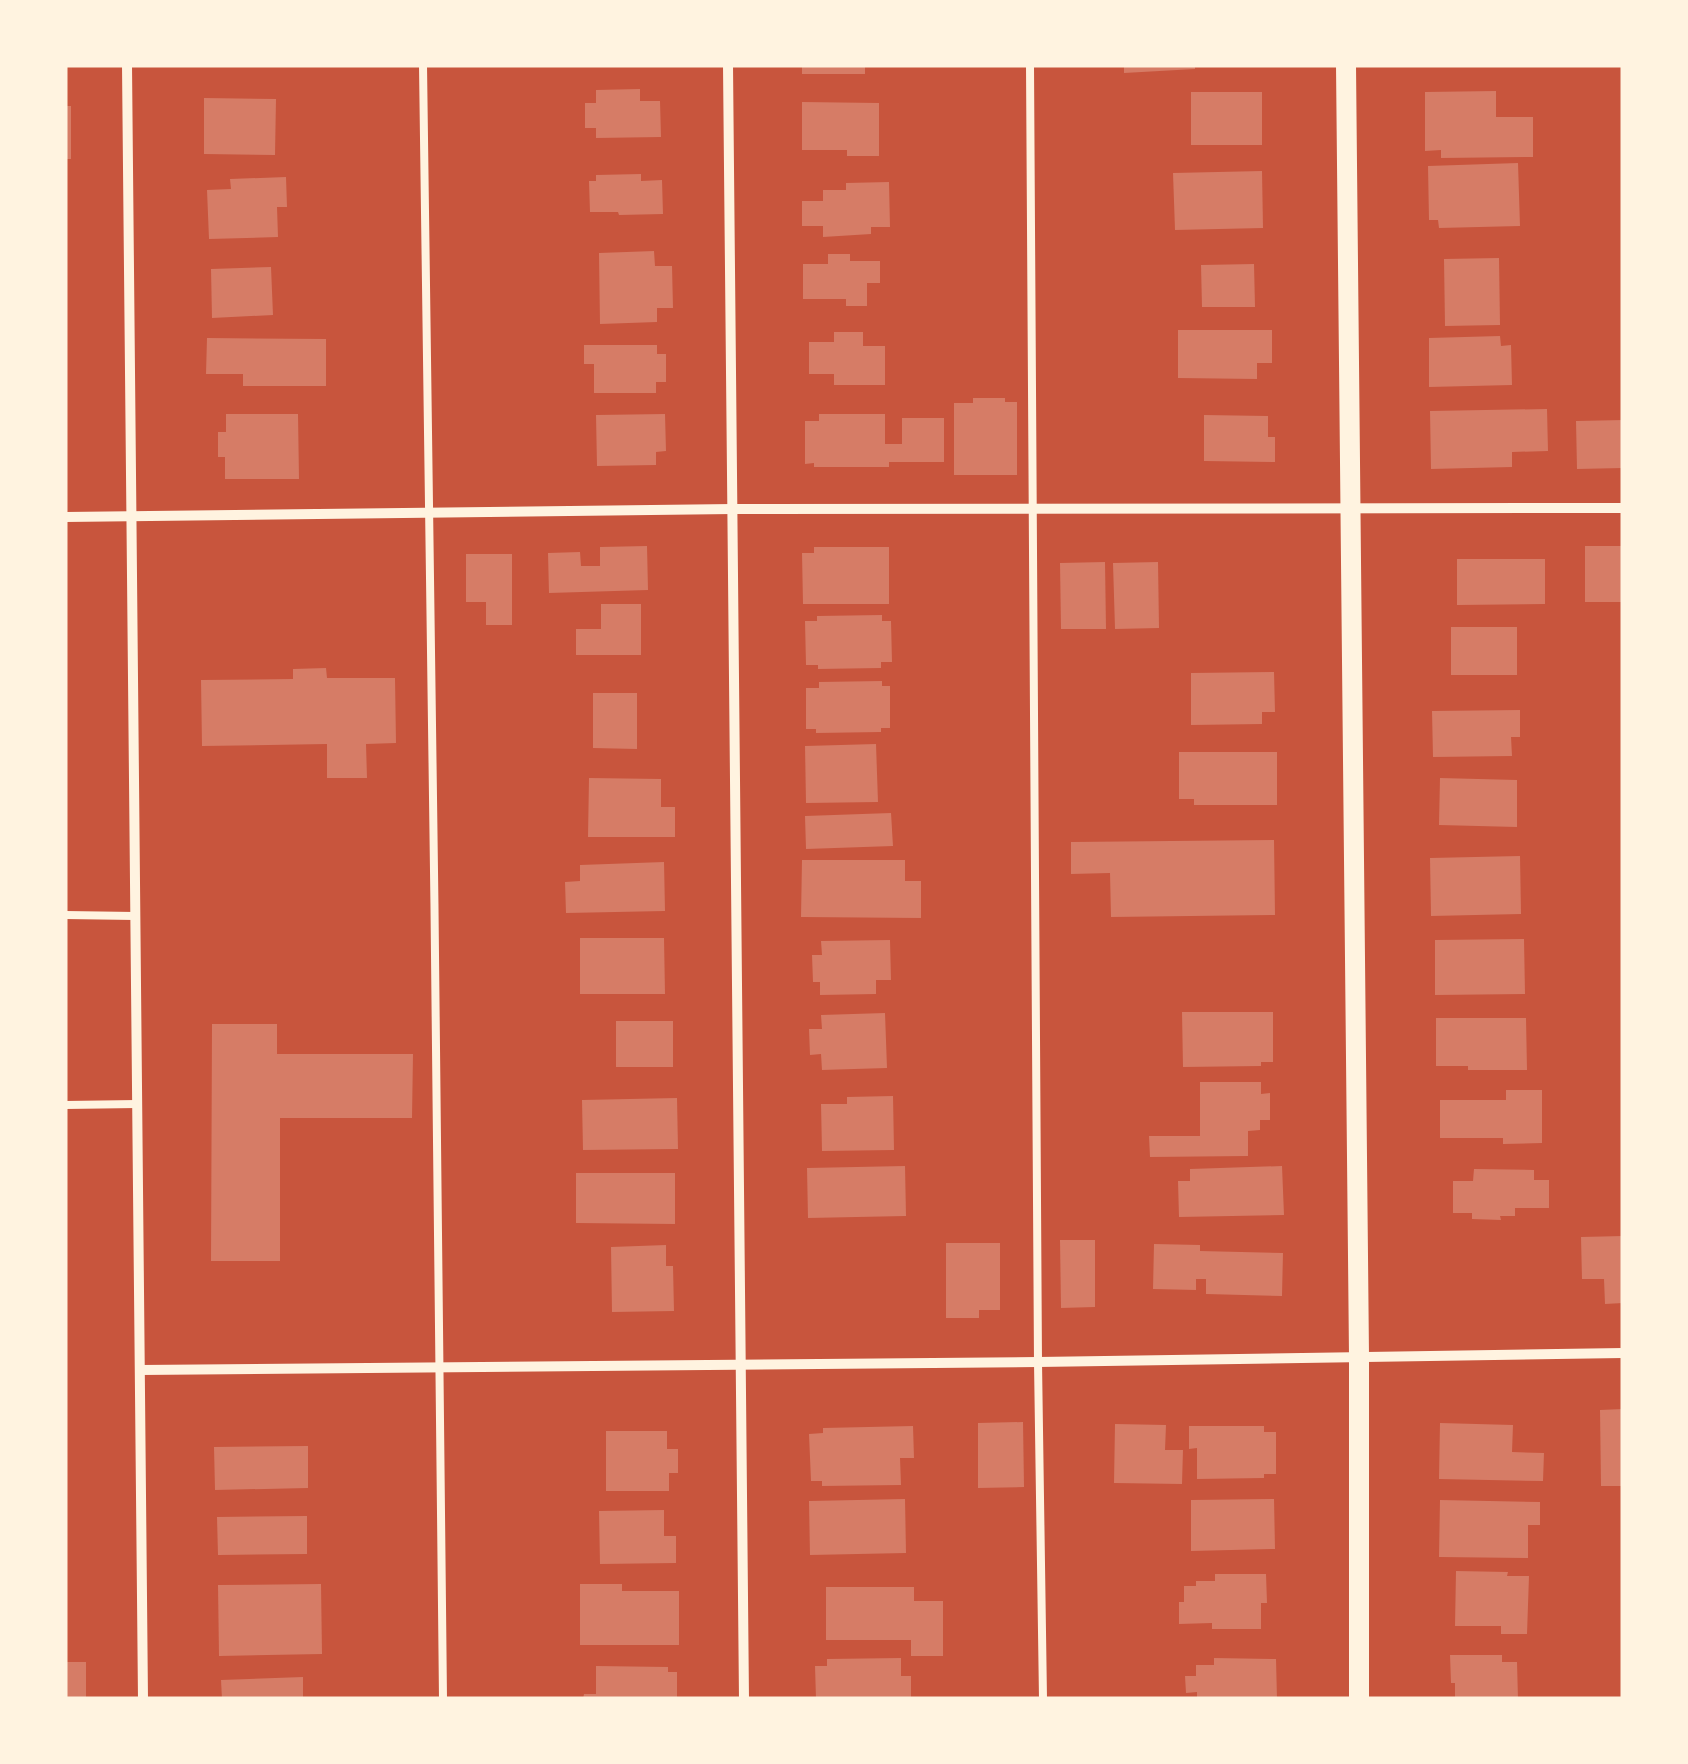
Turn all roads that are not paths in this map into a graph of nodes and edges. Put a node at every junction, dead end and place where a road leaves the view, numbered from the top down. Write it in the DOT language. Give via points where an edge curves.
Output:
graph roads {
  1 [pos="127,65"];
  2 [pos="424,65"];
  3 [pos="728,65"];
  4 [pos="1030,65"];
  5 [pos="1346,65"];
  6 [pos="1034,508"];
  7 [pos="1350,508"];
  8 [pos="1623,508"];
  9 [pos="732,509"];
  10 [pos="428,512"];
  11 [pos="132,516"];
  12 [pos="65,517"];
  13 [pos="65,915"];
  14 [pos="135,916"];
  15 [pos="137,1104"];
  16 [pos="65,1106"];
  17 [pos="1623,1352"];
  18 [pos="1359,1356"];
  19 [pos="1038,1362"];
  20 [pos="740,1365"];
  21 [pos="442,1368"];
  22 [pos="140,1370"];
  23 [pos="143,1699"];
  24 [pos="443,1699"];
  25 [pos="744,1699"];
  26 [pos="1043,1699"];
  27 [pos="1359,1699"];
  1 -- 11 [label="street"];
  2 -- 10 [label="lane"];
  3 -- 9 [label="street"];
  4 -- 6 [label="lane"];
  5 -- 7 [label="main road"];
  6 -- 7 [label="street"];
  6 -- 9 [label="street"];
  6 -- 19 [label="lane"];
  7 -- 8 [label="street"];
  7 -- 18 [label="main road"];
  9 -- 10 [label="street"];
  9 -- 20 [label="street"];
  10 -- 11 [label="street"];
  10 -- 21 [label="lane"];
  11 -- 12 [label="street"];
  11 -- 14 [label="street"];
  13 -- 14 [label="lane"];
  14 -- 15 [label="street"];
  15 -- 16 [label="lane"];
  15 -- 22 [label="street"];
  17 -- 18 [label="street"];
  18 -- 19 [label="street"];
  18 -- 27 [label="main road"];
  19 -- 20 [label="street"];
  19 -- 26 [label="lane"];
  20 -- 21 [label="street"];
  20 -- 25 [label="street"];
  21 -- 22 [label="street"];
  21 -- 24 [label="lane"];
  22 -- 23 [label="street"];
}
